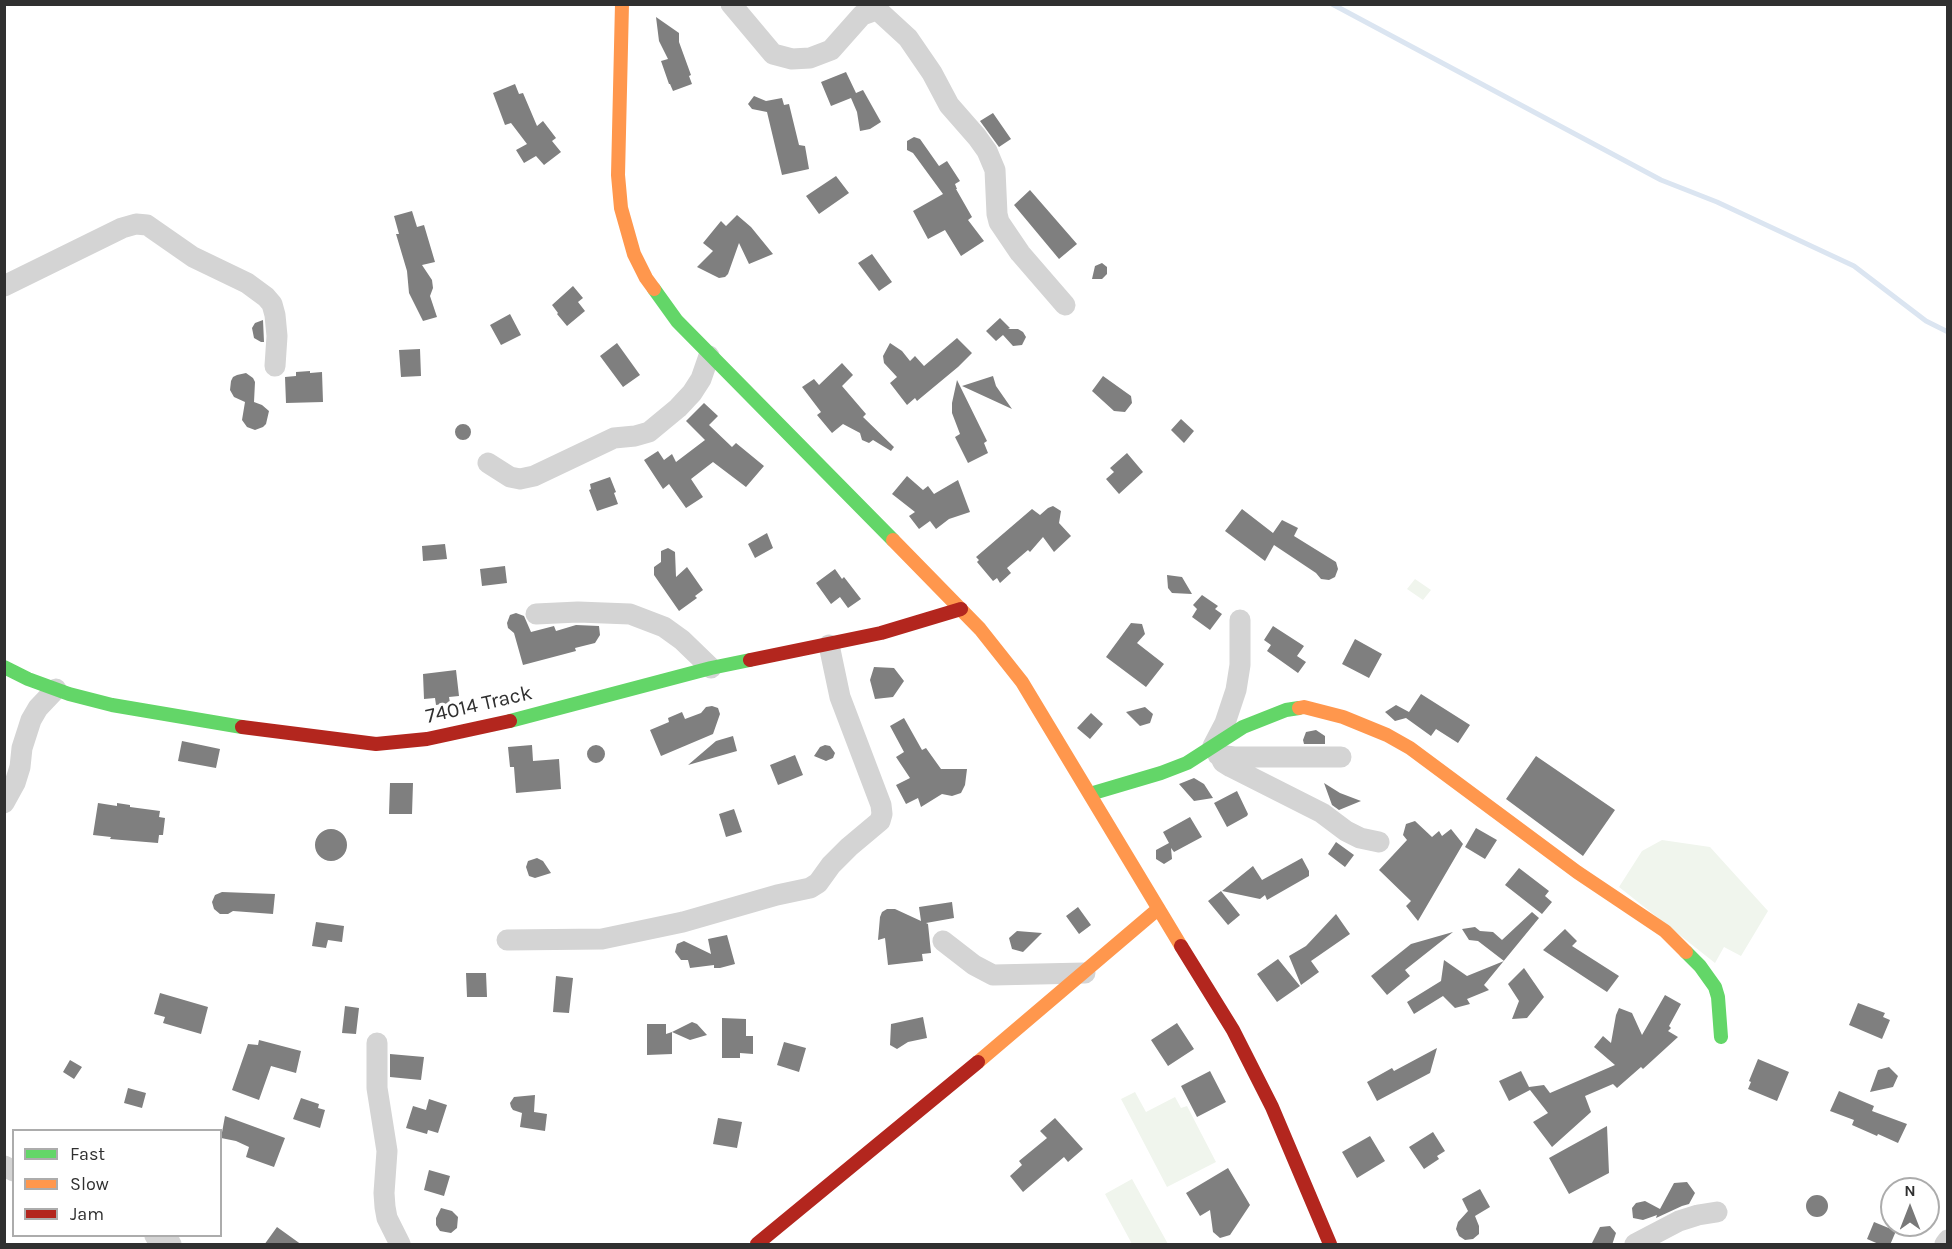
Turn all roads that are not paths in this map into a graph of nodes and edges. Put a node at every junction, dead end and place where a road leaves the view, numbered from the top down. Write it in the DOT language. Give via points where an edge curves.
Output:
graph roads {
  1 [pos="622,4"];
  2 [pos="731,4"];
  3 [pos="874,7"];
  4 [pos="4,286"];
  5 [pos="1065,304"];
  6 [pos="709,356"];
  7 [pos="276,366"];
  8 [pos="488,463"];
  9 [pos="961,609"];
  10 [pos="536,614"];
  11 [pos="1240,620"];
  12 [pos="829,645"];
  13 [pos="4,667"];
  14 [pos="711,668"];
  15 [pos="56,689"];
  16 [pos="1213,751"];
  17 [pos="1341,757"];
  18 [pos="1090,794"];
  19 [pos="4,803"];
  20 [pos="1379,842"];
  21 [pos="1158,909"];
  22 [pos="507,940"];
  23 [pos="943,941"];
  24 [pos="1085,973"];
  25 [pos="1721,1037"];
  26 [pos="377,1043"];
  27 [pos="1717,1212"];
  28 [pos="157,1237"];
  29 [pos="171,1245"];
  30 [pos="400,1245"];
  31 [pos="757,1245"];
  32 [pos="1330,1245"];
  33 [pos="1635,1245"];
  1 -- 6 [label="street" via="618,174 627,233 660,300"];
  2 -- 3 [label="street" via="773,54 792,59 810,58 831,50"];
  3 -- 5 [label="street" via="908,39 949,105 987,151 995,170 999,222 1020,253"];
  4 -- 7 [label="street" via="122,228 147,225 193,257 247,283 266,297 275,315"];
  6 -- 8 [label="street" via="692,393 649,432 614,438 520,479"];
  6 -- 9 [label="street"];
  9 -- 12 [label="street, 74014 Track"];
  9 -- 18 [label="street" via="1022,682"];
  10 -- 14 [label="street" via="630,614 664,627"];
  11 -- 16 [label="street" via="1236,690"];
  12 -- 14 [label="street, 74014 Track"];
  12 -- 22 [label="street" via="846,717 882,814 880,821 831,865 818,883 683,922 602,939"];
  13 -- 15 [label="street, 74014 Track"];
  14 -- 15 [label="street, 74014 Track" via="519,719 427,739 376,744 176,717"];
  15 -- 19 [label="street" via="31,720 15,783"];
  16 -- 17 [label="street"];
  16 -- 18 [label="street" via="1161,773"];
  16 -- 20 [label="street" via="1231,767 1322,813 1346,831"];
  16 -- 25 [label="street" via="1243,727 1304,707 1387,735 1665,931 1715,987"];
  18 -- 21 [label="street"];
  21 -- 24 [label="street"];
  21 -- 32 [label="street" via="1233,1030 1272,1107"];
  23 -- 24 [label="street" via="993,975"];
  24 -- 31 [label="street"];
  26 -- 30 [label="street" via="377,1088 387,1151 385,1208"];
  27 -- 33 [label="street" via="1679,1221"];
  28 -- 29 [label="street"];
}
